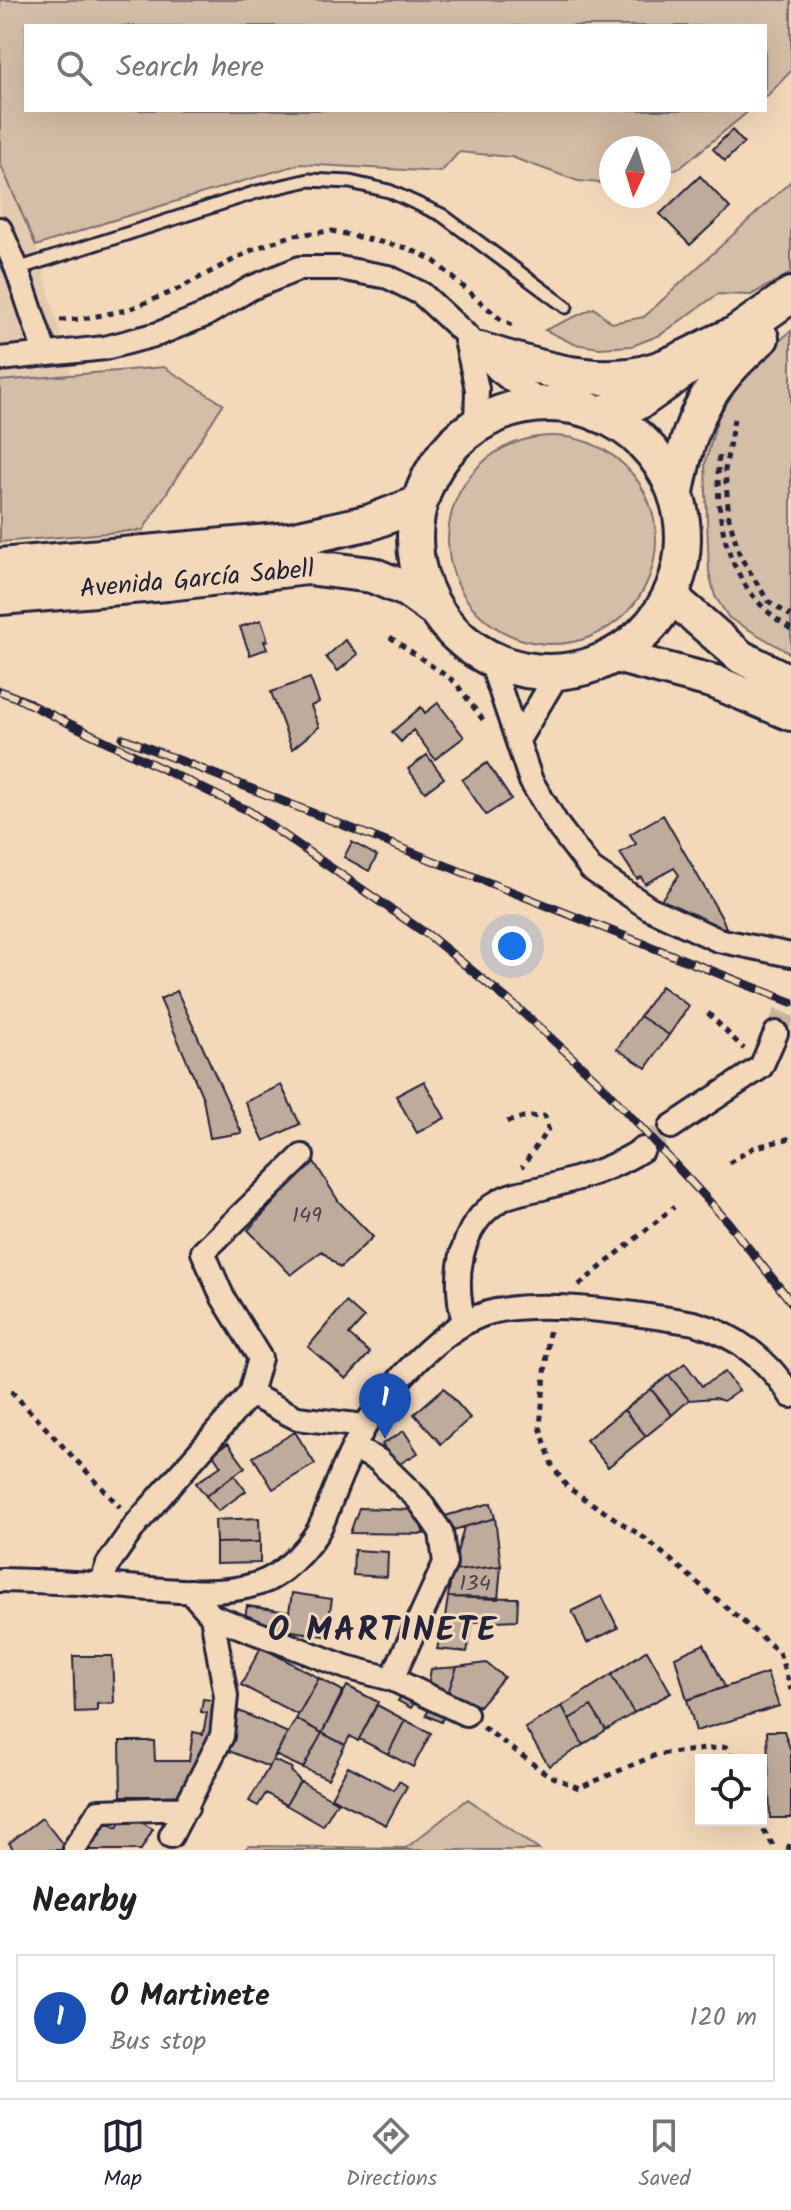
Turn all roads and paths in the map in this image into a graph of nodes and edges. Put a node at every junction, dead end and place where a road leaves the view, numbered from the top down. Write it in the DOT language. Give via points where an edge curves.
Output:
graph roads {
  1 [pos="0,229"];
  2 [pos="17,269"];
  3 [pos="791,295"];
  4 [pos="566,307"];
  5 [pos="791,318"];
  6 [pos="736,334"];
  7 [pos="471,341"];
  8 [pos="45,353"];
  9 [pos="0,359"];
  10 [pos="545,406"];
  11 [pos="736,411"];
  12 [pos="598,414"];
  13 [pos="476,425"];
  14 [pos="719,444"];
  15 [pos="676,492"];
  16 [pos="418,504"];
  17 [pos="0,566"];
  18 [pos="671,596"];
  19 [pos="0,597"];
  20 [pos="433,608"];
  21 [pos="791,616"];
  22 [pos="791,629"];
  23 [pos="390,637"];
  24 [pos="616,656"];
  25 [pos="490,659"];
  26 [pos="558,673"];
  27 [pos="791,682"];
  28 [pos="791,714"];
  29 [pos="518,740"];
  30 [pos="791,955"];
  31 [pos="708,1013"];
  32 [pos="776,1033"];
  33 [pos="761,1067"];
  34 [pos="507,1122"];
  35 [pos="671,1127"];
  36 [pos="791,1138"];
  37 [pos="643,1149"];
  38 [pos="302,1156"];
  39 [pos="729,1163"];
  40 [pos="501,1199"];
  41 [pos="674,1207"];
  42 [pos="560,1308"];
  43 [pos="464,1322"];
  44 [pos="11,1391"];
  45 [pos="250,1394"];
  46 [pos="791,1396"];
  47 [pos="365,1426"];
  48 [pos="354,1448"];
  49 [pos="136,1524"];
  50 [pos="0,1580"];
  51 [pos="101,1584"];
  52 [pos="190,1591"];
  53 [pos="212,1616"];
  54 [pos="392,1679"];
  55 [pos="791,1690"];
  56 [pos="466,1714"];
  57 [pos="729,1754"];
  58 [pos="187,1808"];
  59 [pos="761,1826"];
  60 [pos="171,1836"];
  61 [pos="791,1839"];
  62 [pos="75,1848"];
  63 [pos="776,1850"];
  64 [pos="788,1850"];
  1 -- 2 [label="street"];
  2 -- 4 [label="lane" via="257,192 309,180 350,182 389,191 442,215"];
  2 -- 8 [label="street"];
  3 -- 6 [label="main road"];
  5 -- 15 [label="main road" via="749,348 707,396 693,422"];
  6 -- 7 [label="main road" via="657,370 619,377 547,370"];
  6 -- 12 [label="main road" via="640,401"];
  7 -- 8 [label="street" via="422,294 388,277 300,268 158,334 105,348"];
  7 -- 10 [label="street"];
  7 -- 13 [label="street"];
  8 -- 9 [label="street"];
  10 -- 12 [label="main road"];
  10 -- 13 [label="main road" via="506,410"];
  11 -- 21 [label="path" via="725,470 729,518 740,556 768,601"];
  12 -- 15 [label="main road" via="627,428 657,456"];
  13 -- 16 [label="main road" via="443,455"];
  14 -- 22 [label="path" via="720,518 731,561 751,595"];
  15 -- 18 [label="main road" via="684,526 682,562"];
  16 -- 17 [label="main road, Avenida García Sabell" via="371,522 290,540"];
  16 -- 20 [label="main road" via="414,540 419,575"];
  18 -- 24 [label="main road" via="648,630"];
  18 -- 27 [label="street" via="741,657"];
  19 -- 20 [label="main road, Avenida García Sabell" via="307,567 372,575"];
  20 -- 25 [label="main road" via="458,638"];
  23 -- 29 [label="path" via="455,682 490,730"];
  24 -- 26 [label="main road"];
  24 -- 28 [label="street" via="715,682"];
  25 -- 26 [label="main road" via="527,671"];
  25 -- 29 [label="street"];
  26 -- 29 [label="street"];
  29 -- 30 [label="street" via="531,781 591,869 649,908 718,940"];
  31 -- 33 [label="path"];
  32 -- 33 [label="street"];
  33 -- 35 [label="street"];
  34 -- 40 [label="path" via="545,1116 548,1129"];
  36 -- 39 [label="path" via="753,1148"];
  37 -- 40 [label="street" via="584,1177"];
  38 -- 45 [label="street" via="203,1252 223,1298 260,1358"];
  40 -- 43 [label="street" via="478,1217 459,1258"];
  41 -- 42 [label="path"];
  42 -- 43 [label="street" via="490,1312"];
  42 -- 46 [label="street" via="716,1329 760,1359"];
  42 -- 55 [label="path" via="540,1427 552,1465 567,1487 646,1539 779,1652"];
  43 -- 47 [label="street" via="391,1389"];
  44 -- 49 [label="path"];
  45 -- 47 [label="street" via="297,1418"];
  45 -- 49 [label="street"];
  47 -- 48 [label="street"];
  48 -- 52 [label="street" via="319,1530 286,1567 262,1583"];
  48 -- 54 [label="street" via="378,1460 398,1479 441,1532 445,1563"];
  49 -- 51 [label="street" via="108,1564"];
  50 -- 51 [label="street"];
  51 -- 52 [label="street"];
  52 -- 53 [label="street"];
  53 -- 54 [label="street"];
  53 -- 58 [label="street" via="226,1696 222,1736"];
  54 -- 56 [label="street"];
  56 -- 57 [label="path" via="548,1775 579,1788 658,1754 726,1747"];
  58 -- 60 [label="street"];
  58 -- 62 [label="street" via="99,1811"];
  59 -- 63 [label="path"];
  61 -- 64 [label="path"];
}
